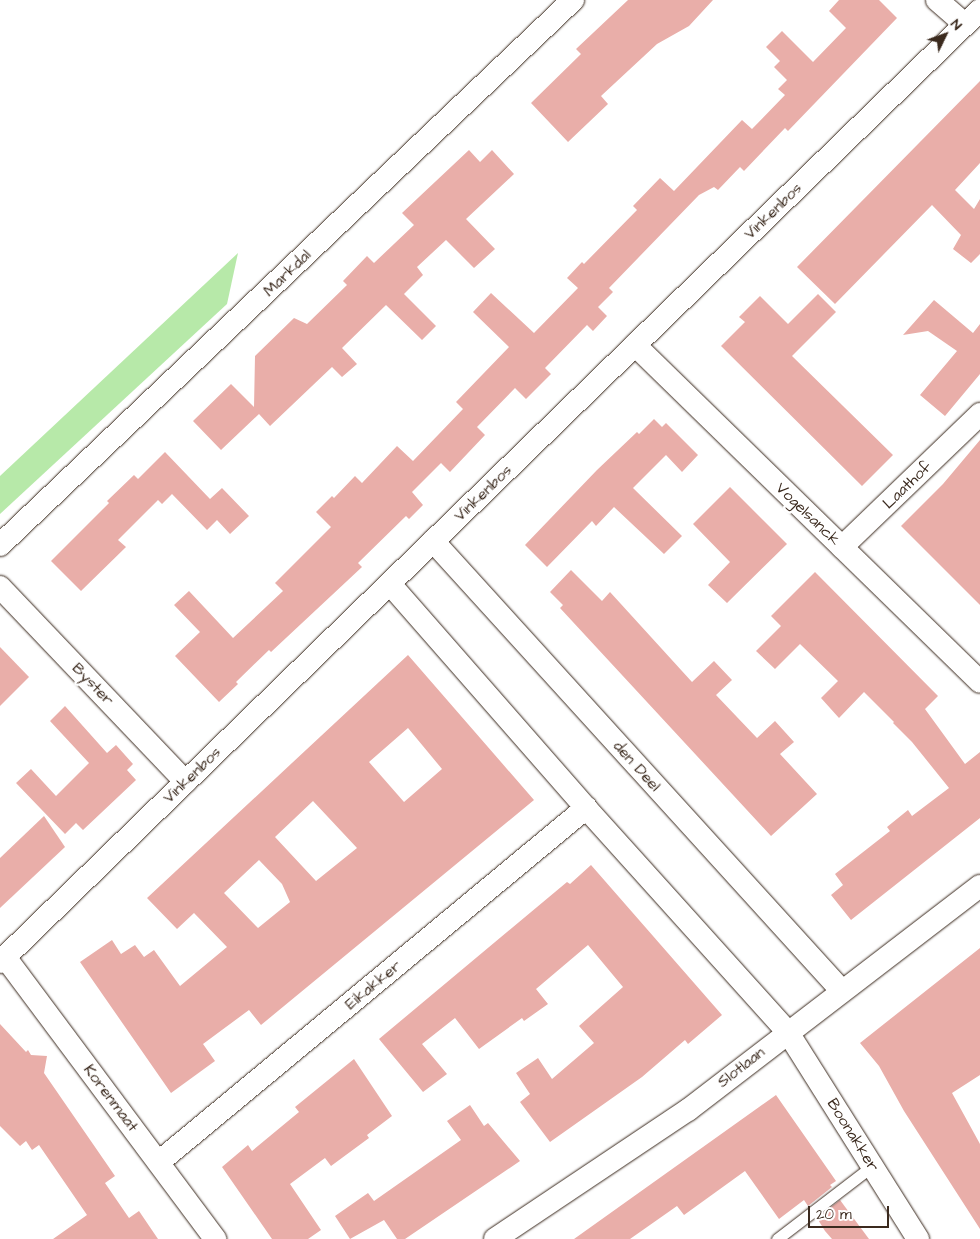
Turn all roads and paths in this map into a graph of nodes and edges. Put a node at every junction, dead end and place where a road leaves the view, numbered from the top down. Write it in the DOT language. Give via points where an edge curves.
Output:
graph roads {
  1 [pos="573,0"];
  2 [pos="938,0"];
  3 [pos="973,17"];
  4 [pos="635,345"];
  5 [pos="977,422"];
  6 [pos="433,541"];
  7 [pos="0,545"];
  8 [pos="842,547"];
  9 [pos="390,584"];
  10 [pos="0,587"];
  11 [pos="980,682"];
  12 [pos="186,782"];
  13 [pos="586,808"];
  14 [pos="980,886"];
  15 [pos="2,960"];
  16 [pos="841,990"];
  17 [pos="787,1031"];
  18 [pos="159,1162"];
  19 [pos="872,1166"];
  20 [pos="215,1239"];
  21 [pos="495,1239"];
  22 [pos="777,1239"];
  23 [pos="918,1239"];
  1 -- 7 [label="street, Markdal"];
  2 -- 3 [label="street"];
  3 -- 4 [label="street, Vinkenbos"];
  4 -- 6 [label="street, Vinkenbos"];
  4 -- 8 [label="street, Vogelsanck"];
  5 -- 8 [label="street, Laathof"];
  6 -- 9 [label="street, Vinkenbos"];
  6 -- 16 [label="street, den Deel"];
  8 -- 11 [label="street, Vogelsanck"];
  9 -- 12 [label="street, Vinkenbos"];
  9 -- 13 [label="street"];
  10 -- 12 [label="street, Byster"];
  12 -- 15 [label="street, Vinkenbos"];
  13 -- 17 [label="street"];
  13 -- 18 [label="street, Eikakker"];
  14 -- 16 [label="street, Slotlaan"];
  15 -- 18 [label="street, Korenmaat"];
  16 -- 17 [label="street, Slotlaan"];
  17 -- 19 [label="street, Boonakker"];
  17 -- 21 [label="street, Slotlaan" via="688,1110"];
  18 -- 20 [label="street, Korenmaat"];
  19 -- 22 [label="lane"];
  19 -- 23 [label="street, Boonakker"];
}
